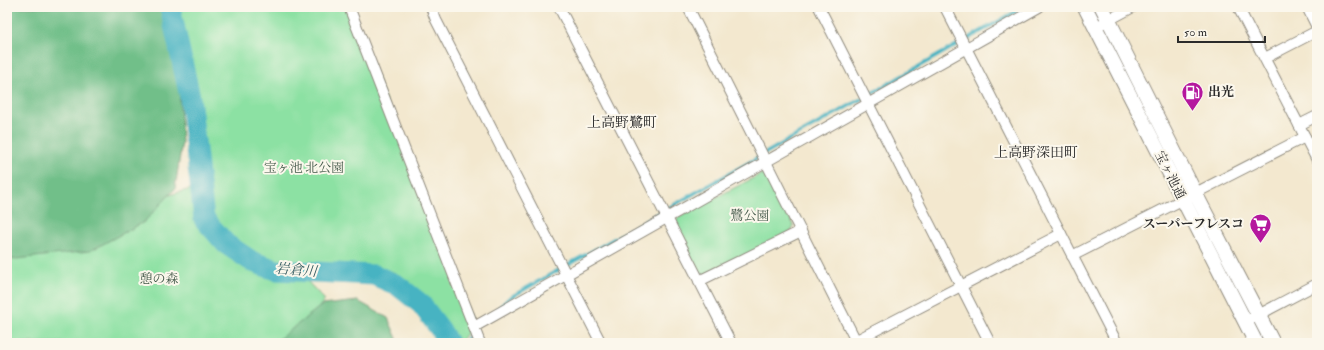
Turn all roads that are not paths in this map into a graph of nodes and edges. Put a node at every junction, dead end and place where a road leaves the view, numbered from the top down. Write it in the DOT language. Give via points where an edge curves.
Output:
graph roads {
  1 [pos="349,7"];
  2 [pos="431,7"];
  3 [pos="559,7"];
  4 [pos="688,7"];
  5 [pos="819,7"];
  6 [pos="945,7"];
  7 [pos="1039,7"];
  8 [pos="1085,7"];
  9 [pos="1102,7"];
  10 [pos="1133,7"];
  11 [pos="1238,7"];
  12 [pos="1307,7"];
  13 [pos="1109,20"];
  14 [pos="1095,27"];
  15 [pos="1317,27"];
  16 [pos="1317,31"];
  17 [pos="966,48"];
  18 [pos="1265,58"];
  19 [pos="868,104"];
  20 [pos="1317,116"];
  21 [pos="1299,125"];
  22 [pos="1305,137"];
  23 [pos="1317,160"];
  24 [pos="766,162"];
  25 [pos="1195,193"];
  26 [pos="1183,200"];
  27 [pos="667,218"];
  28 [pos="801,231"];
  29 [pos="1061,234"];
  30 [pos="1072,256"];
  31 [pos="567,274"];
  32 [pos="699,281"];
  33 [pos="1317,284"];
  34 [pos="961,286"];
  35 [pos="1259,314"];
  36 [pos="1245,322"];
  37 [pos="474,328"];
  38 [pos="854,342"];
  39 [pos="480,343"];
  40 [pos="601,343"];
  41 [pos="731,343"];
  42 [pos="990,343"];
  43 [pos="1117,343"];
  44 [pos="1256,343"];
  45 [pos="1273,343"];
  1 -- 37 [label="street"];
  2 -- 31 [label="street"];
  3 -- 27 [label="street"];
  4 -- 24 [label="street"];
  5 -- 19 [label="street"];
  6 -- 17 [label="street"];
  7 -- 17 [label="street"];
  8 -- 14 [label="street, 宝ヶ池通"];
  9 -- 13 [label="street, 宝ヶ池通"];
  10 -- 13 [label="street"];
  11 -- 18 [label="street"];
  12 -- 15 [label="street"];
  13 -- 14 [label="street"];
  13 -- 25 [label="street, 宝ヶ池通"];
  14 -- 26 [label="street, 宝ヶ池通"];
  16 -- 18 [label="street"];
  17 -- 19 [label="street"];
  17 -- 29 [label="street"];
  18 -- 21 [label="street"];
  19 -- 24 [label="street"];
  19 -- 34 [label="street"];
  20 -- 21 [label="street"];
  21 -- 22 [label="street"];
  22 -- 23 [label="street"];
  22 -- 25 [label="street"];
  24 -- 27 [label="street"];
  24 -- 28 [label="street"];
  25 -- 26 [label="street"];
  25 -- 35 [label="street, 宝ヶ池通"];
  26 -- 30 [label="street"];
  26 -- 36 [label="street, 宝ヶ池通"];
  27 -- 31 [label="street"];
  27 -- 32 [label="street"];
  28 -- 32 [label="street"];
  28 -- 38 [label="street"];
  29 -- 30 [label="street"];
  29 -- 34 [label="street"];
  30 -- 43 [label="street"];
  31 -- 37 [label="street"];
  31 -- 40 [label="street"];
  32 -- 41 [label="street"];
  33 -- 35 [label="street"];
  34 -- 38 [label="street"];
  34 -- 42 [label="street"];
  35 -- 36 [label="street"];
  35 -- 45 [label="street, 宝ヶ池通"];
  36 -- 44 [label="street, 宝ヶ池通"];
  37 -- 39 [label="street"];
}
